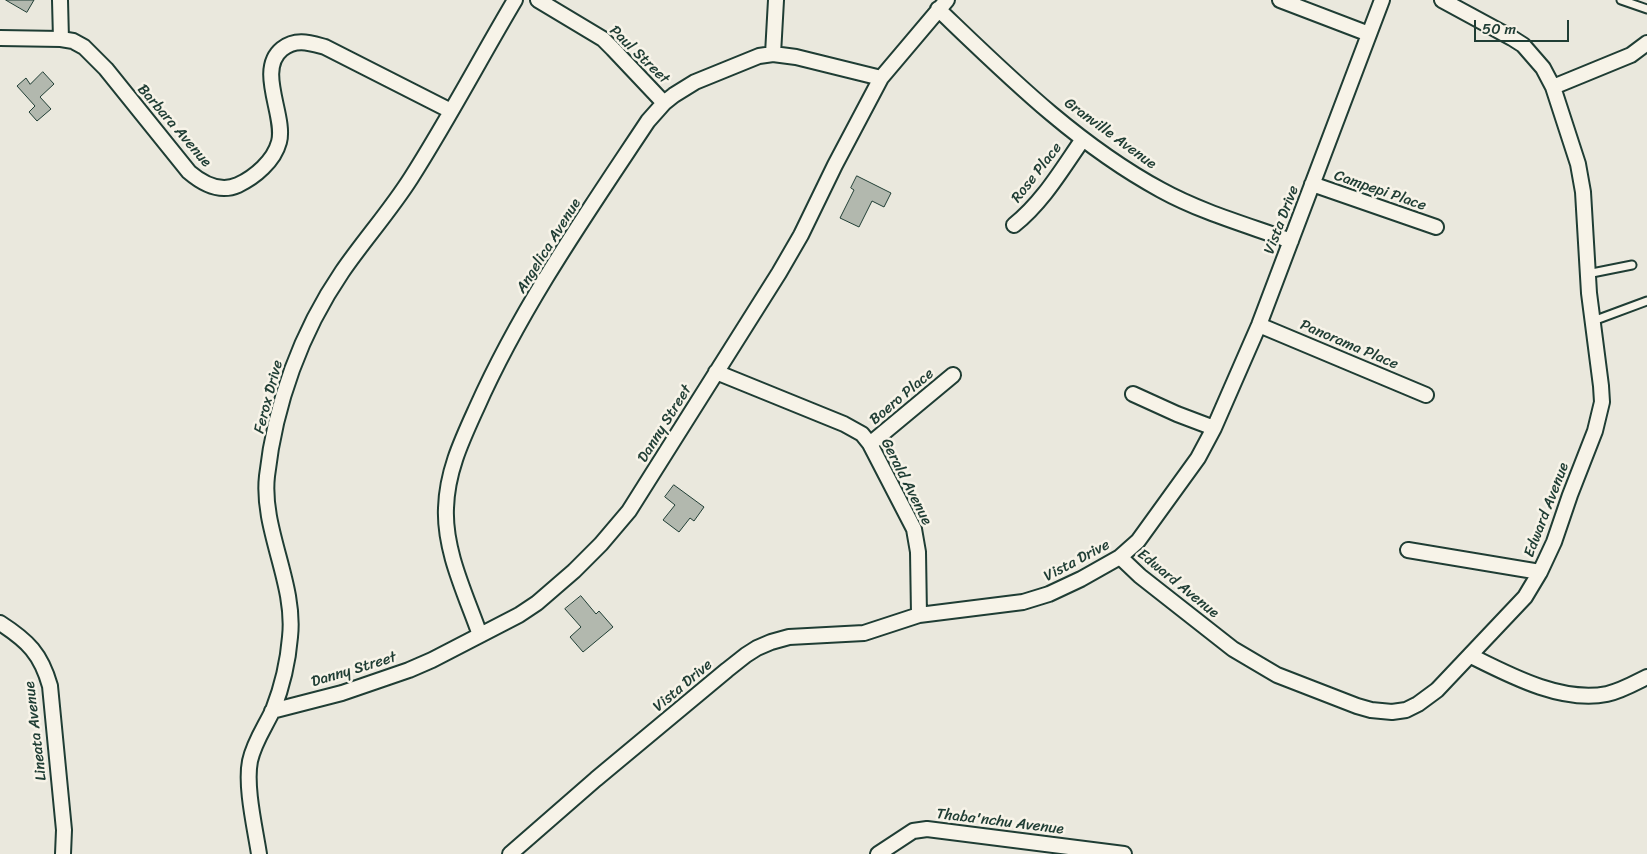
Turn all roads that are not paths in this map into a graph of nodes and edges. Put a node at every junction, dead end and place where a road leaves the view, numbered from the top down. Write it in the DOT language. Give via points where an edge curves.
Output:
graph roads {
  1 [pos="60,0"];
  2 [pos="515,0"];
  3 [pos="538,0"];
  4 [pos="776,0"];
  5 [pos="1280,0"];
  6 [pos="1382,0"];
  7 [pos="1442,0"];
  8 [pos="1621,0"];
  9 [pos="942,5"];
  10 [pos="1647,9"];
  11 [pos="1369,34"];
  12 [pos="0,38"];
  13 [pos="61,39"];
  14 [pos="1647,43"];
  15 [pos="773,54"];
  16 [pos="881,78"];
  17 [pos="1553,87"];
  18 [pos="664,103"];
  19 [pos="451,111"];
  20 [pos="1084,139"];
  21 [pos="1312,184"];
  22 [pos="1014,225"];
  23 [pos="1436,227"];
  24 [pos="1291,241"];
  25 [pos="1632,265"];
  26 [pos="1587,274"];
  27 [pos="1647,301"];
  28 [pos="1592,321"];
  29 [pos="1260,325"];
  30 [pos="716,372"];
  31 [pos="953,375"];
  32 [pos="1134,394"];
  33 [pos="1426,395"];
  34 [pos="1214,428"];
  35 [pos="870,444"];
  36 [pos="1408,550"];
  37 [pos="1120,557"];
  38 [pos="1540,572"];
  39 [pos="919,614"];
  40 [pos="0,623"];
  41 [pos="480,635"];
  42 [pos="1471,656"];
  43 [pos="1647,677"];
  44 [pos="272,711"];
  45 [pos="63,854"];
  46 [pos="259,854"];
  47 [pos="510,854"];
  48 [pos="878,854"];
  49 [pos="1124,854"];
  1 -- 13 [label="street"];
  2 -- 19 [label="street, Ferox Drive"];
  3 -- 18 [label="street, Paul Street" via="602,39"];
  4 -- 15 [label="street"];
  5 -- 11 [label="street"];
  6 -- 11 [label="street, Vista Drive"];
  7 -- 17 [label="street, Edward Avenue" via="1523,45 1543,68"];
  8 -- 10 [label="lane"];
  9 -- 16 [label="street, Danny Street"];
  9 -- 20 [label="street, Granville Avenue" via="1013,81"];
  11 -- 21 [label="street, Vista Drive"];
  12 -- 13 [label="street, Barbara Avenue"];
  13 -- 19 [label="street, Barbara Avenue" via="79,44 92,54 189,172 202,183 216,187 232,188 249,180 264,168 279,143 281,131 273,93 274,62 277,53 295,43 307,42 326,47"];
  14 -- 17 [label="street" via="1631,55"];
  15 -- 16 [label="street, Angelica Avenue"];
  15 -- 18 [label="street, Angelica Avenue" via="759,56 695,82"];
  16 -- 30 [label="street, Danny Street" via="801,234"];
  17 -- 26 [label="street, Edward Avenue" via="1578,164 1583,192"];
  18 -- 41 [label="street, Angelica Avenue" via="648,121 608,182 511,339 454,460 446,510 449,538"];
  19 -- 44 [label="street, Ferox Drive" via="410,180 332,286 305,338 286,385 266,483 268,508 287,589 291,635 280,691"];
  20 -- 22 [label="street, Rose Place" via="1045,194"];
  20 -- 24 [label="street, Granville Avenue" via="1162,190 1198,207"];
  21 -- 23 [label="street, Campepi Place"];
  21 -- 24 [label="street, Vista Drive"];
  24 -- 29 [label="street, Vista Drive"];
  25 -- 26 [label="lane"];
  26 -- 28 [label="street, Edward Avenue"];
  27 -- 28 [label="lane"];
  28 -- 38 [label="street, Edward Avenue" via="1601,386 1600,412 1554,542"];
  29 -- 33 [label="street, Panorama Place"];
  29 -- 34 [label="street, Vista Drive"];
  30 -- 35 [label="street, Gerald Avenue" via="844,424 862,434"];
  30 -- 41 [label="street, Danny Street" via="628,511 601,544 536,603"];
  31 -- 35 [label="street, Boero Place"];
  32 -- 34 [label="street"];
  34 -- 37 [label="street, Vista Drive" via="1198,458 1154,521"];
  35 -- 39 [label="street, Gerald Avenue" via="914,529 918,552"];
  36 -- 38 [label="street"];
  37 -- 39 [label="street, Vista Drive" via="1049,594 1023,602"];
  37 -- 42 [label="street, Edward Avenue" via="1254,663 1356,706 1392,712 1406,710 1438,690"];
  38 -- 42 [label="street, Edward Avenue" via="1525,597"];
  39 -- 47 [label="street, Vista Drive" via="864,633 789,637 746,655"];
  40 -- 45 [label="street, Lineata Avenue" via="32,648 41,661 50,686 64,830"];
  41 -- 44 [label="street, Danny Street" via="402,673"];
  42 -- 43 [label="street" via="1518,679 1576,695 1609,694"];
  44 -- 46 [label="street, Ferox Drive" via="249,769"];
  48 -- 49 [label="street, Thaba'nchu Avenue" via="913,831 927,829"];
}
